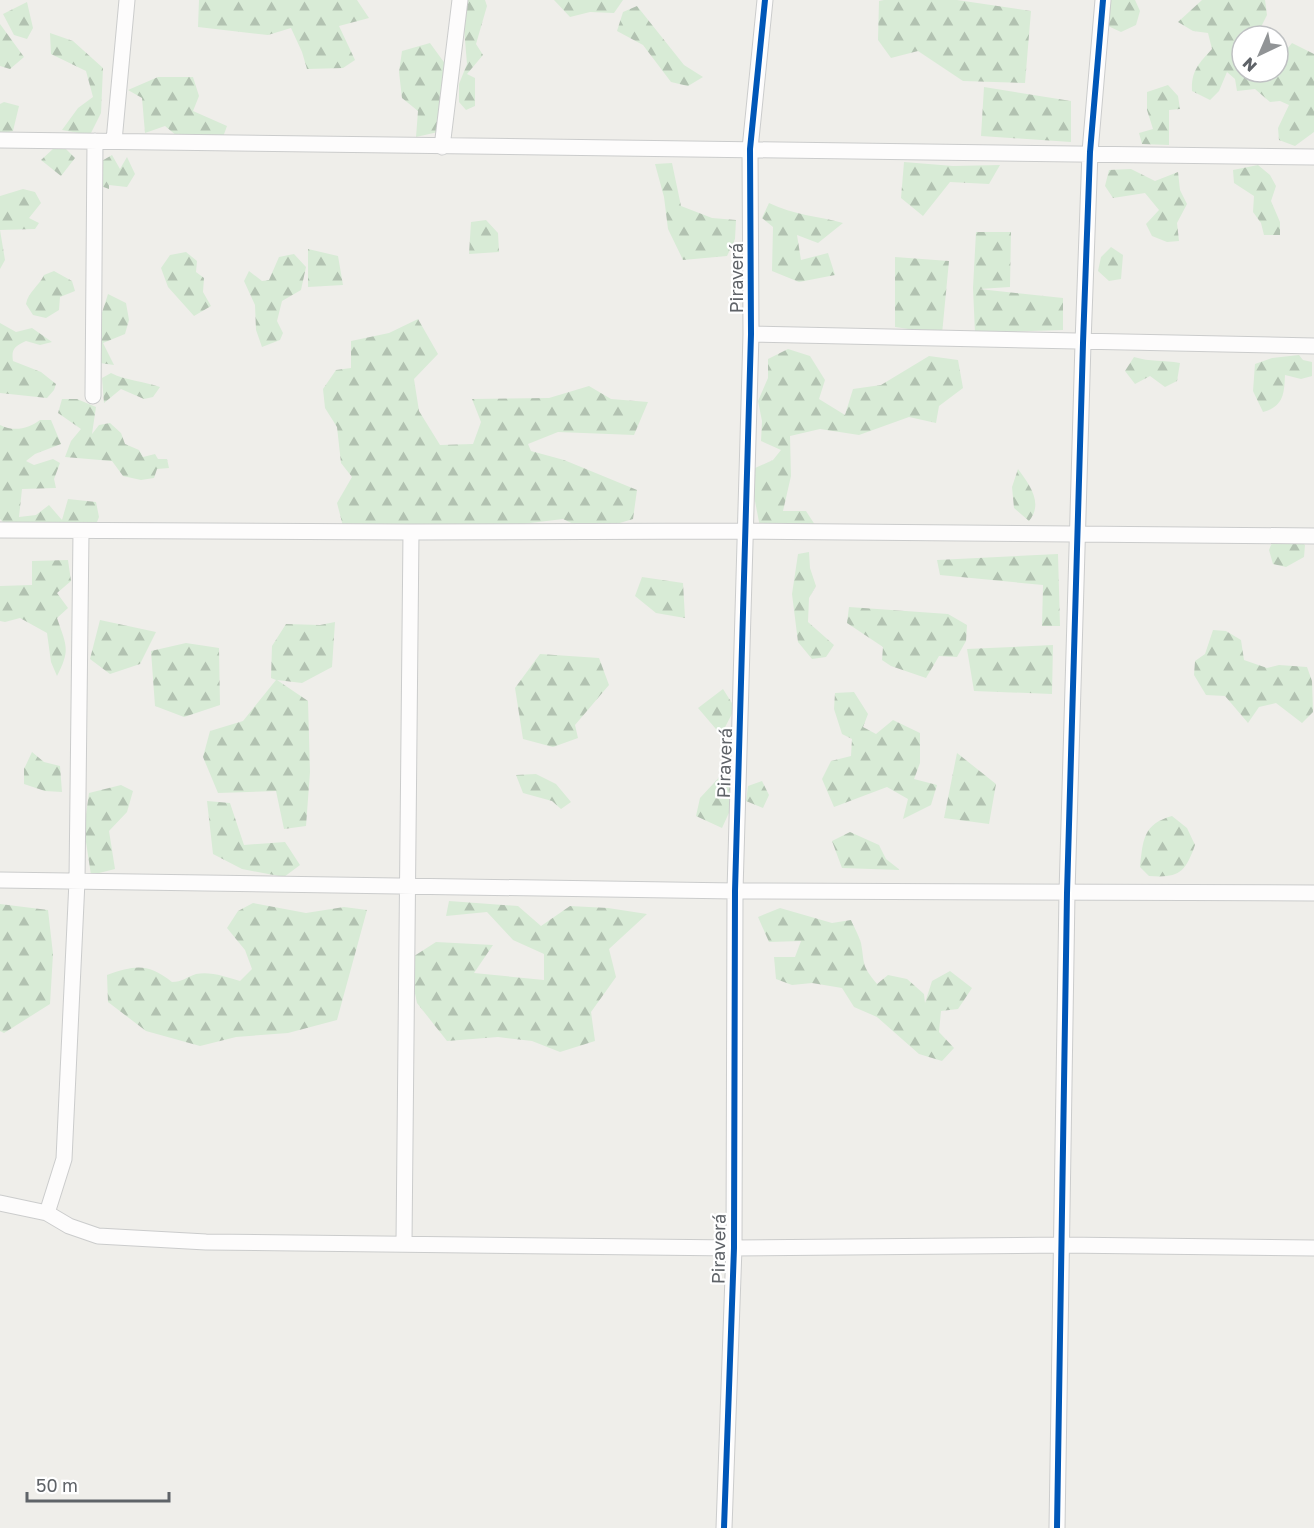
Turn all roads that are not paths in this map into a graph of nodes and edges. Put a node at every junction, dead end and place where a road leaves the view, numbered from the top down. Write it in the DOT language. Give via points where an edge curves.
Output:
graph roads {
  1 [pos="127,0"];
  2 [pos="460,0"];
  3 [pos="765,0"];
  4 [pos="1103,0"];
  5 [pos="0,140"];
  6 [pos="95,141"];
  7 [pos="114,141"];
  8 [pos="442,147"];
  9 [pos="750,150"];
  10 [pos="1090,152"];
  11 [pos="1314,157"];
  12 [pos="751,334"];
  13 [pos="1083,343"];
  14 [pos="1314,346"];
  15 [pos="93,396"];
  16 [pos="0,530"];
  17 [pos="746,531"];
  18 [pos="81,532"];
  19 [pos="411,532"];
  20 [pos="1077,533"];
  21 [pos="1314,536"];
  22 [pos="0,880"];
  23 [pos="77,881"];
  24 [pos="407,887"];
  25 [pos="735,891"];
  26 [pos="1067,893"];
  27 [pos="1314,893"];
  28 [pos="0,1203"];
  29 [pos="47,1213"];
  30 [pos="404,1242"];
  31 [pos="1062,1245"];
  32 [pos="734,1248"];
  33 [pos="1314,1248"];
  34 [pos="724,1528"];
  35 [pos="1057,1528"];
  1 -- 7 [label="street"];
  2 -- 8 [label="street"];
  3 -- 9 [label="street, Piraverá"];
  4 -- 10 [label="street"];
  5 -- 6 [label="street"];
  6 -- 7 [label="street"];
  6 -- 15 [label="street"];
  7 -- 8 [label="street"];
  8 -- 9 [label="street"];
  9 -- 10 [label="street"];
  9 -- 12 [label="street, Piraverá"];
  10 -- 11 [label="street"];
  10 -- 13 [label="street"];
  12 -- 13 [label="street"];
  12 -- 17 [label="street, Piraverá"];
  13 -- 14 [label="street"];
  13 -- 20 [label="street"];
  16 -- 18 [label="street"];
  17 -- 19 [label="street"];
  17 -- 20 [label="street"];
  17 -- 25 [label="street, Piraverá"];
  18 -- 19 [label="street"];
  18 -- 23 [label="street"];
  19 -- 24 [label="street"];
  20 -- 21 [label="street"];
  20 -- 26 [label="street"];
  22 -- 23 [label="street"];
  23 -- 24 [label="street"];
  23 -- 29 [label="street" via="64,1159"];
  24 -- 25 [label="street"];
  24 -- 30 [label="street"];
  25 -- 26 [label="street"];
  25 -- 32 [label="street, Piraverá"];
  26 -- 27 [label="street"];
  26 -- 31 [label="street"];
  28 -- 29 [label="street"];
  29 -- 30 [label="street" via="98,1236 206,1242"];
  30 -- 32 [label="street"];
  31 -- 32 [label="street"];
  31 -- 33 [label="street"];
  31 -- 35 [label="street"];
  32 -- 34 [label="street, Piraverá"];
}
